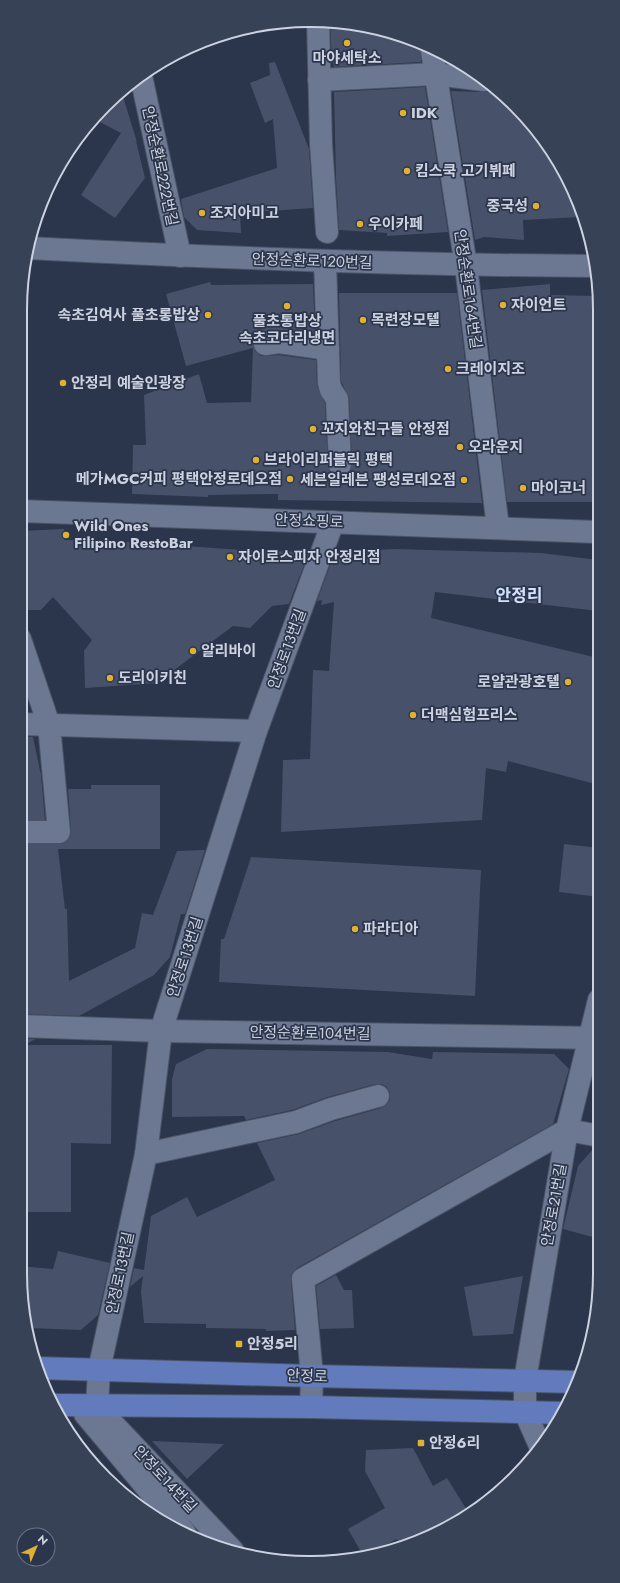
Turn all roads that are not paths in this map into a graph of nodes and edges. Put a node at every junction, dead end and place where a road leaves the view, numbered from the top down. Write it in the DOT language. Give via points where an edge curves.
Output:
graph roads {
  1 [pos="318,27"];
  2 [pos="433,55"];
  3 [pos="435,74"];
  4 [pos="472,79"];
  5 [pos="319,80"];
  6 [pos="142,82"];
  7 [pos="327,232"];
  8 [pos="34,248"];
  9 [pos="180,256"];
  10 [pos="325,261"];
  11 [pos="466,266"];
  12 [pos="590,266"];
  13 [pos="265,344"];
  14 [pos="328,349"];
  15 [pos="340,465"];
  16 [pos="27,511"];
  17 [pos="333,522"];
  18 [pos="498,528"];
  19 [pos="593,532"];
  20 [pos="27,660"];
  21 [pos="27,724"];
  22 [pos="49,724"];
  23 [pos="256,731"];
  24 [pos="27,832"];
  25 [pos="27,1026"];
  26 [pos="161,1031"];
  27 [pos="593,1038"];
  28 [pos="593,1045"];
  29 [pos="378,1096"];
  30 [pos="567,1130"];
  31 [pos="593,1135"];
  32 [pos="146,1154"];
  33 [pos="44,1368"];
  34 [pos="99,1370"];
  35 [pos="312,1376"];
  36 [pos="525,1380"];
  37 [pos="571,1382"];
  38 [pos="60,1405"];
  39 [pos="87,1406"];
  40 [pos="311,1407"];
  41 [pos="525,1412"];
  42 [pos="556,1413"];
  43 [pos="538,1441"];
  44 [pos="177,1523"];
  45 [pos="223,1542"];
  1 -- 5 [label="street"];
  2 -- 3 [label="street, 안정순환로164번길"];
  3 -- 4 [label="street"];
  3 -- 5 [label="street"];
  3 -- 11 [label="street, 안정순환로164번길"];
  5 -- 7 [label="street"];
  6 -- 9 [label="street, 안정순환로222번길"];
  8 -- 9 [label="street, 안정순환로120번길"];
  9 -- 10 [label="street, 안정순환로120번길"];
  10 -- 11 [label="street, 안정순환로120번길"];
  10 -- 14 [label="street"];
  11 -- 12 [label="street, 안정순환로120번길"];
  11 -- 18 [label="street, 안정순환로164번길"];
  13 -- 14 [label="street" via="279,342"];
  14 -- 15 [label="street" via="329,383 337,399"];
  16 -- 17 [label="street, 안정쇼핑로"];
  17 -- 18 [label="street, 안정쇼핑로"];
  17 -- 23 [label="street, 안정로13번길"];
  18 -- 19 [label="street, 안정쇼핑로"];
  20 -- 22 [label="street"];
  21 -- 22 [label="street"];
  22 -- 23 [label="street"];
  22 -- 24 [label="street" via="59,832"];
  23 -- 26 [label="street, 안정로13번길"];
  25 -- 26 [label="street, 안정순환로104번길"];
  26 -- 27 [label="street, 안정순환로104번길"];
  26 -- 32 [label="street, 안정로13번길"];
  28 -- 30 [label="street, 안정로21번길"];
  29 -- 32 [label="street" via="296,1122"];
  30 -- 31 [label="street"];
  30 -- 35 [label="street" via="303,1279"];
  30 -- 36 [label="street, 안정로21번길"];
  32 -- 34 [label="street, 안정로13번길"];
  33 -- 34 [label="main road, 안정로"];
  34 -- 35 [label="main road, 안정로"];
  34 -- 39 [label="street, 안정로13번길"];
  35 -- 36 [label="main road, 안정로"];
  35 -- 40 [label="street"];
  36 -- 37 [label="main road, 안정로"];
  36 -- 41 [label="street, 안정로21번길"];
  38 -- 39 [label="main road, 안정로"];
  39 -- 40 [label="main road, 안정로"];
  39 -- 44 [label="street"];
  39 -- 45 [label="street, 안정로14번길"];
  40 -- 41 [label="main road, 안정로"];
  41 -- 42 [label="main road, 안정로"];
  41 -- 43 [label="street"];
}
